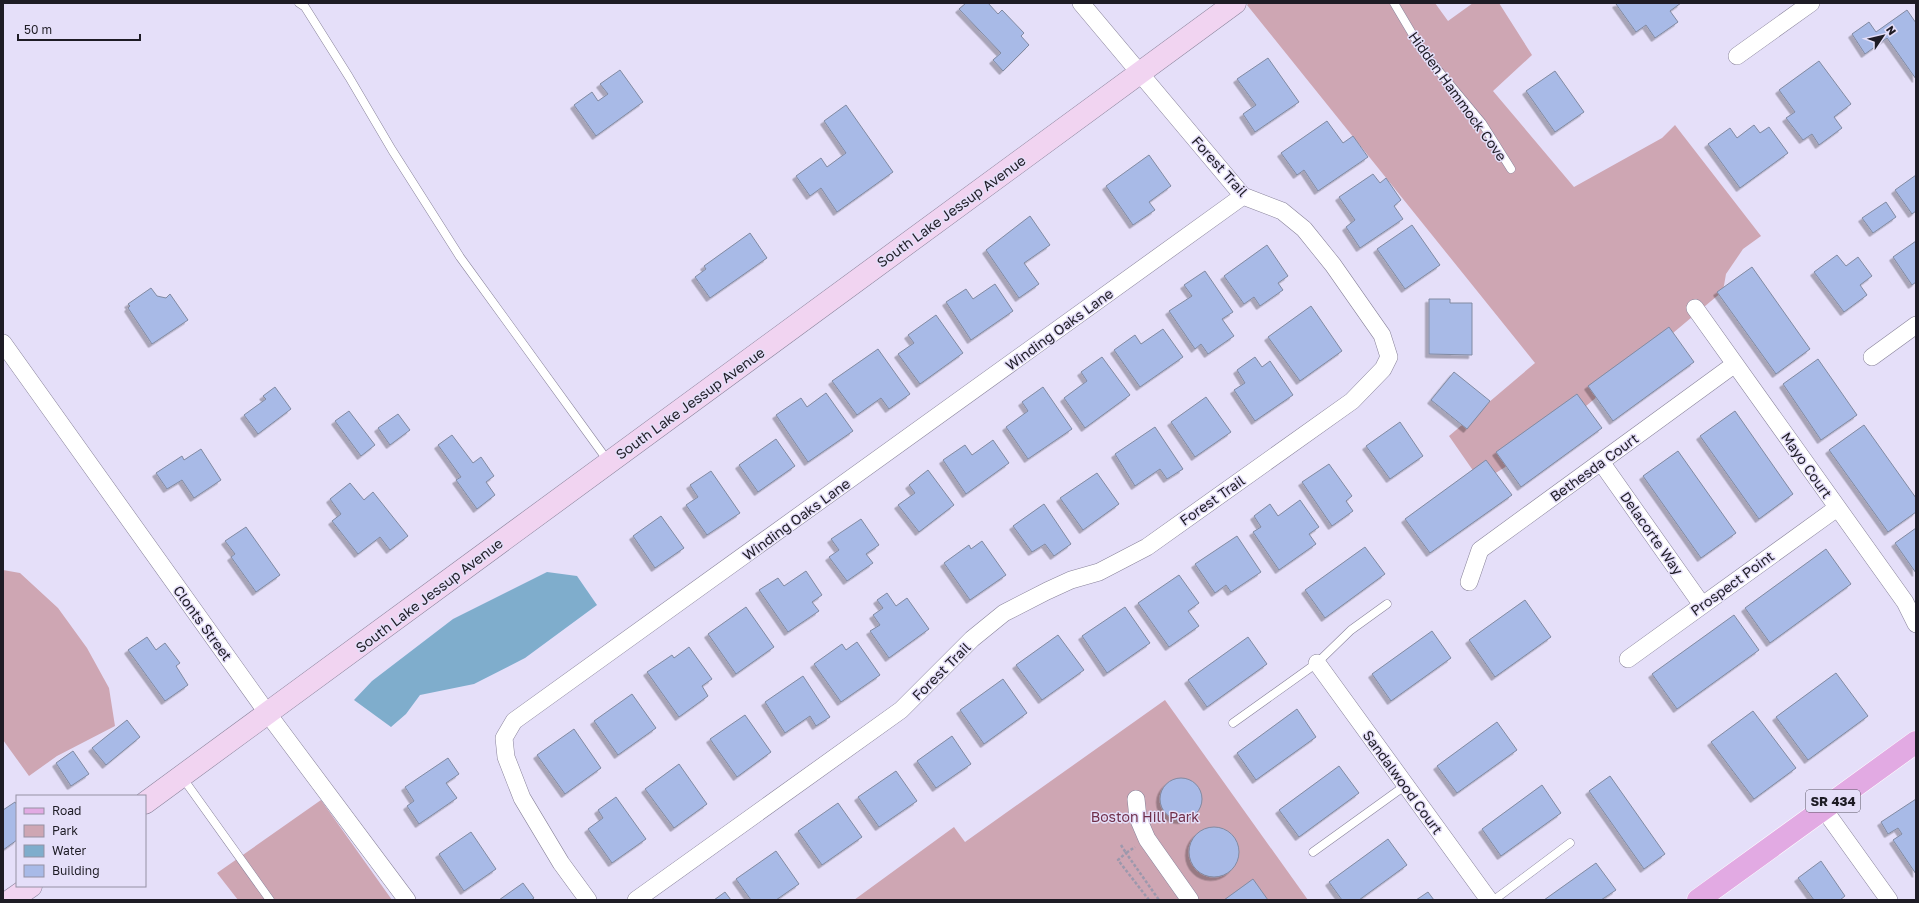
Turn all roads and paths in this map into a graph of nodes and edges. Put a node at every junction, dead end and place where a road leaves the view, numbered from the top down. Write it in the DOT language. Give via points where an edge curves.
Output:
graph roads {
  1 [pos="299,3"];
  2 [pos="1081,3"];
  3 [pos="1235,3"];
  4 [pos="1394,3"];
  5 [pos="1811,3"];
  6 [pos="1737,56"];
  7 [pos="1140,72"];
  8 [pos="1511,169"];
  9 [pos="1243,196"];
  10 [pos="1695,308"];
  11 [pos="1916,325"];
  12 [pos="3,343"];
  13 [pos="1872,357"];
  14 [pos="1735,364"];
  15 [pos="609,462"];
  16 [pos="1602,462"];
  17 [pos="1837,508"];
  18 [pos="1469,582"];
  19 [pos="1387,604"];
  20 [pos="1702,605"];
  21 [pos="1916,624"];
  22 [pos="1628,659"];
  23 [pos="1317,663"];
  24 [pos="268,714"];
  25 [pos="1233,723"];
  26 [pos="1916,742"];
  27 [pos="182,777"];
  28 [pos="1406,785"];
  29 [pos="1136,799"];
  30 [pos="146,802"];
  31 [pos="1823,808"];
  32 [pos="1570,843"];
  33 [pos="1313,852"];
  34 [pos="30,887"];
  35 [pos="11,900"];
  36 [pos="270,900"];
  37 [pos="407,900"];
  38 [pos="588,900"];
  39 [pos="636,900"];
  40 [pos="1149,900"];
  41 [pos="1159,900"];
  42 [pos="1190,900"];
  43 [pos="1489,900"];
  44 [pos="1494,900"];
  45 [pos="1698,900"];
  46 [pos="1888,900"];
  1 -- 15 [label="lane" via="309,13 460,257"];
  2 -- 7 [label="street, Forest Trail"];
  3 -- 7 [label="street, South Lake Jessup Avenue"];
  4 -- 8 [label="lane, Hidden Hammock Cove" via="1423,52 1482,123"];
  5 -- 6 [label="street"];
  7 -- 9 [label="street, Forest Trail"];
  7 -- 15 [label="street, South Lake Jessup Avenue"];
  9 -- 38 [label="street, Winding Oaks Lane" via="514,721 504,738 506,757 522,798 561,863"];
  9 -- 39 [label="street, Forest Trail" via="1282,211 1304,229 1333,265 1382,335 1389,357 1383,369 1352,401 1147,547 1099,572 1071,580 1004,613 972,639 901,710"];
  10 -- 14 [label="street, Mayo Court"];
  11 -- 13 [label="street"];
  12 -- 24 [label="street, Clonts Street"];
  14 -- 16 [label="street, Bethesda Court"];
  14 -- 17 [label="street, Mayo Court"];
  15 -- 24 [label="street, South Lake Jessup Avenue"];
  16 -- 18 [label="street, Bethesda Court" via="1480,550"];
  16 -- 20 [label="street, Delacorte Way"];
  17 -- 20 [label="street, Prospect Point"];
  17 -- 21 [label="street, Mayo Court" via="1905,602"];
  19 -- 23 [label="lane" via="1349,631"];
  20 -- 22 [label="street, Prospect Point"];
  23 -- 25 [label="lane"];
  23 -- 28 [label="street, Sandalwood Court"];
  24 -- 27 [label="street, South Lake Jessup Avenue"];
  24 -- 37 [label="street, Clonts Street"];
  26 -- 31 [label="main road, SR 434"];
  27 -- 30 [label="street, South Lake Jessup Avenue"];
  27 -- 36 [label="lane"];
  28 -- 33 [label="lane"];
  28 -- 43 [label="street, Sandalwood Court"];
  29 -- 42 [label="street" via="1138,818 1146,839"];
  31 -- 45 [label="main road, SR 434"];
  31 -- 46 [label="street"];
  32 -- 44 [label="lane"];
  34 -- 35 [label="street"];
  40 -- 41 [label="path" via="1118,860 1126,854"];
}
